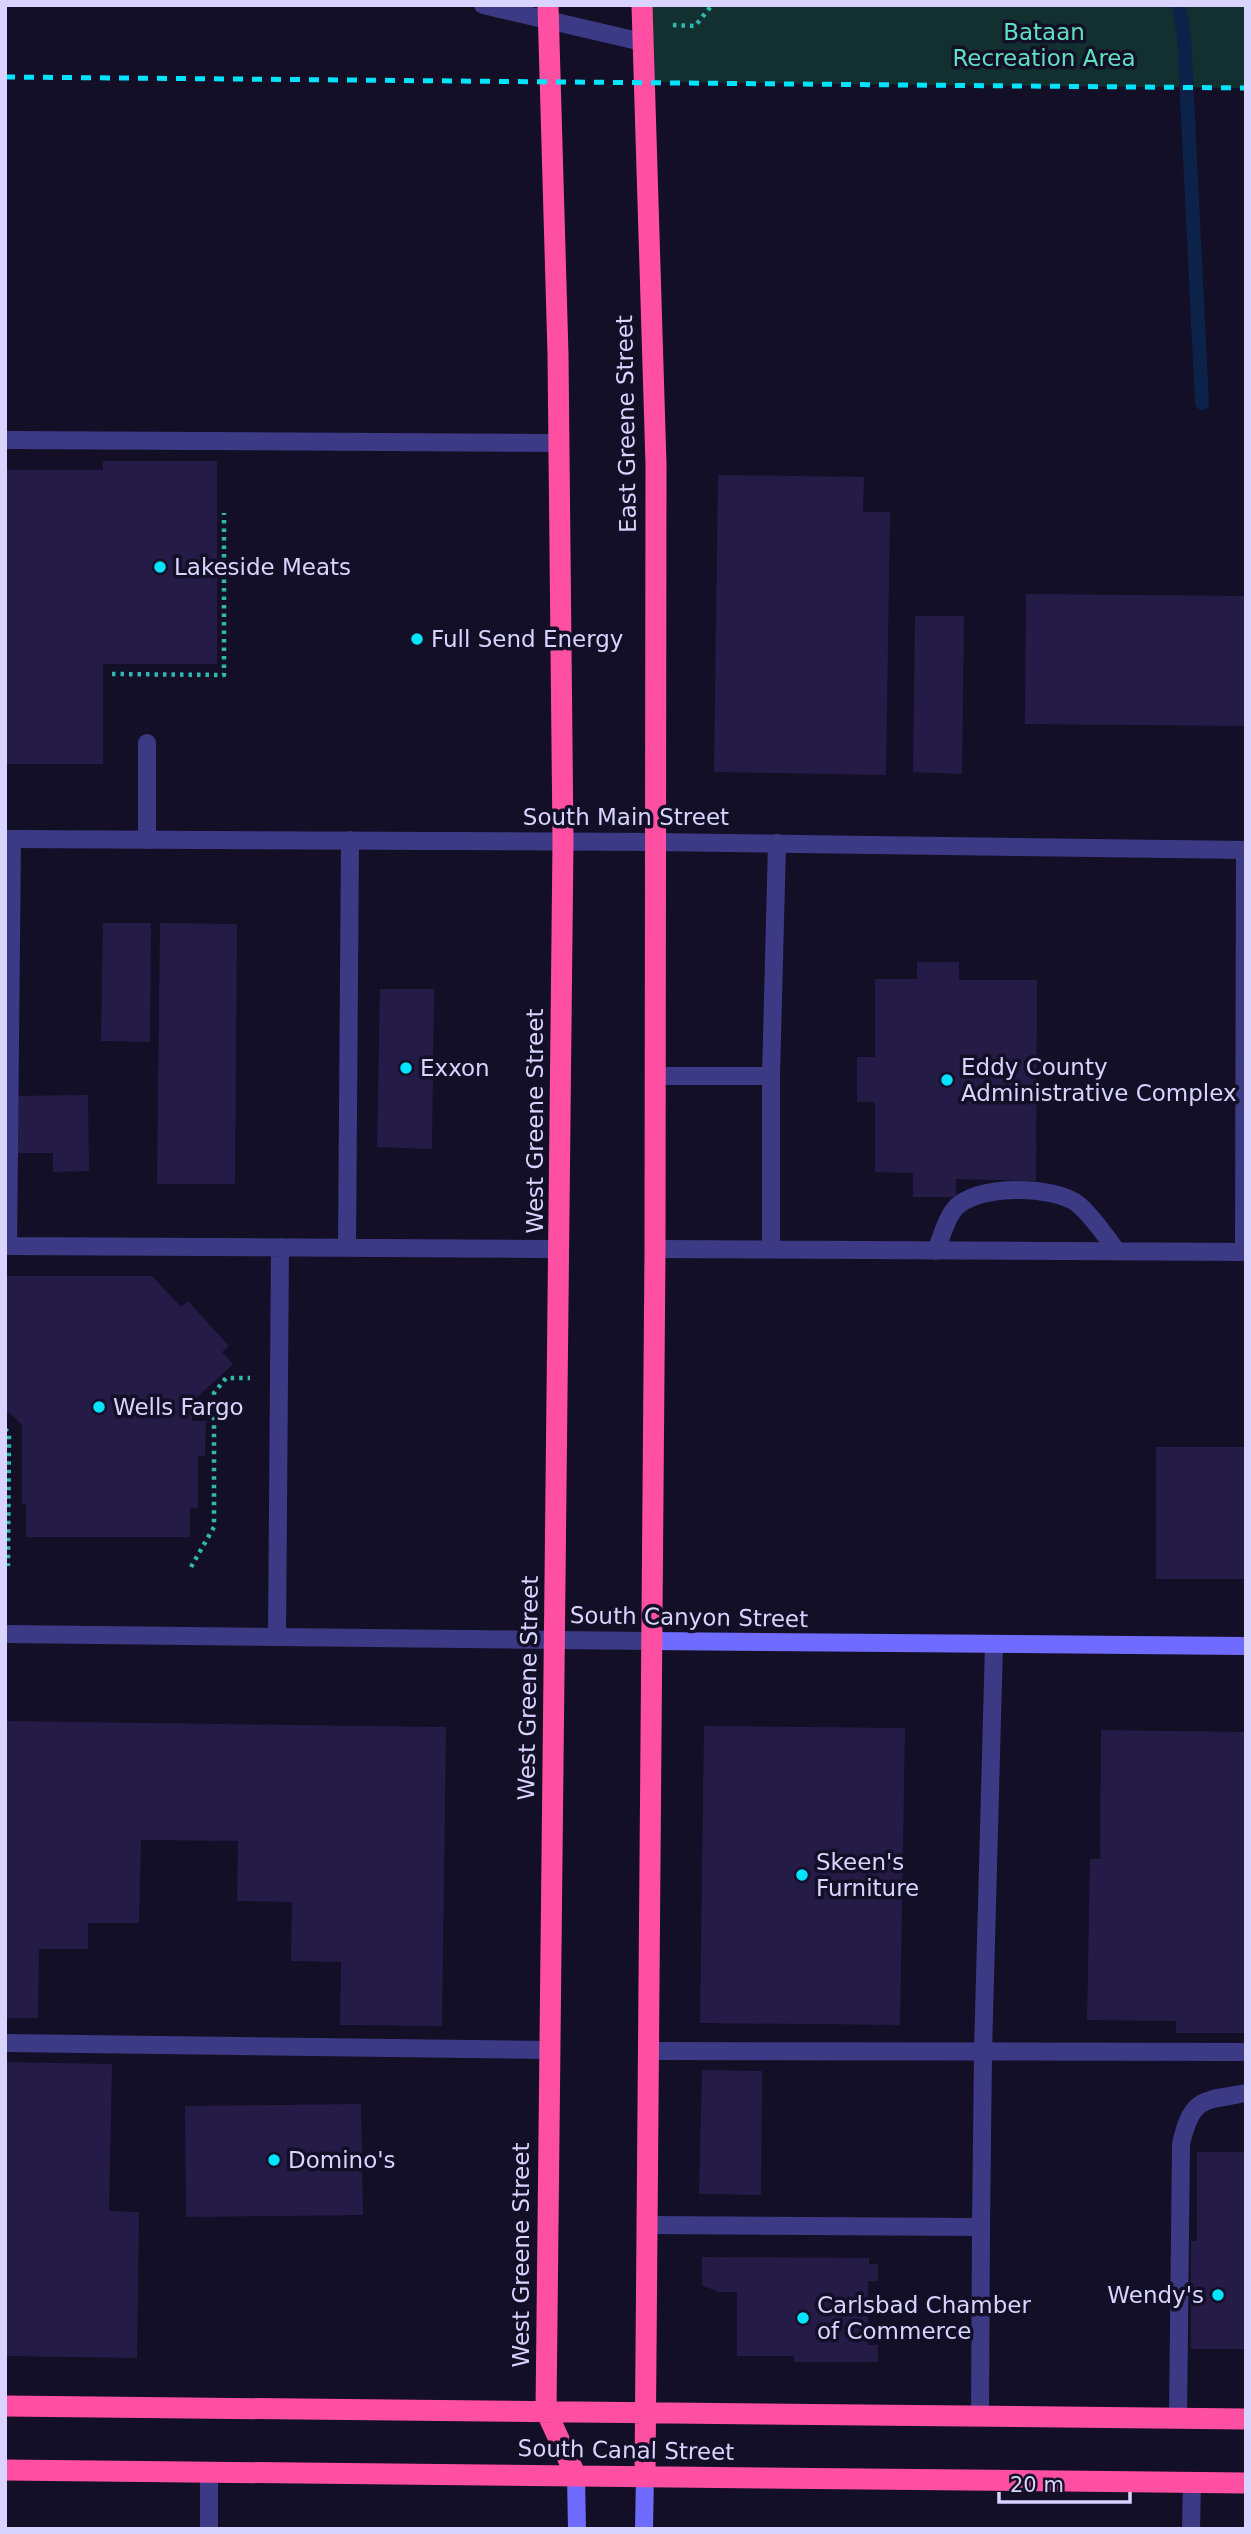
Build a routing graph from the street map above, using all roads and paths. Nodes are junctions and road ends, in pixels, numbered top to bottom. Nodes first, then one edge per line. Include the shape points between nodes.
1 (483, 5) edge
2 (712, 5) edge
3 (548, 12) edge
4 (642, 24) edge
5 (5, 440) edge
6 (559, 443) junction
7 (224, 513) dead end
8 (112, 674) dead end
9 (147, 743) dead end
10 (9, 839) edge
11 (147, 840) junction
12 (350, 840) junction
13 (563, 842) junction
14 (655, 842) junction
15 (776, 843) junction
16 (1245, 850) edge
17 (8, 952) edge
18 (655, 1076) junction
19 (771, 1076) junction
20 (6, 1246) edge
21 (280, 1247) junction
22 (347, 1248) junction
23 (771, 1248) junction
24 (560, 1249) junction
25 (655, 1249) junction
26 (936, 1251) junction
27 (1117, 1251) junction
28 (1245, 1252) edge
29 (250, 1365) dead end
30 (5, 1429) edge
31 (8, 1566) dead end
32 (191, 1567) dead end
33 (5, 1634) edge
34 (277, 1637) junction
35 (554, 1640) junction
36 (651, 1641) junction
37 (993, 1644) junction
38 (1246, 1646) edge
39 (5, 2043) edge
40 (549, 2050) junction
41 (648, 2051) junction
42 (983, 2052) junction
43 (1246, 2052) edge
44 (1246, 2093) edge
45 (648, 2225) junction
46 (981, 2227) junction
47 (5, 2406) edge
48 (546, 2411) junction
49 (646, 2412) junction
50 (980, 2416) junction
51 (1178, 2418) junction
52 (1246, 2418) edge
53 (5, 2470) edge
54 (209, 2472) junction
55 (645, 2475) junction
56 (576, 2476) junction
57 (1192, 2482) junction
58 (1246, 2483) edge
59 (209, 2529) edge
60 (578, 2529) edge
61 (644, 2529) edge
62 (1191, 2529) edge

1 - 3 street
2 - 4 path via 695,26
3 - 4 street
3 - 6 highway
4 - 14 highway, East Greene Street via 656,464
5 - 6 street
6 - 13 highway
7 - 8 path via 224,675
9 - 11 street
10 - 11 street, South Main Street
10 - 17 street
11 - 12 street, South Main Street
12 - 13 street, South Main Street
12 - 22 street
13 - 14 street, South Main Street
13 - 24 highway, West Greene Street
14 - 15 street, South Main Street
14 - 18 highway
15 - 16 street, South Main Street
15 - 19 street
16 - 28 street
17 - 20 street
18 - 19 street
18 - 25 highway
19 - 23 street
20 - 21 street
21 - 22 street
21 - 34 street
22 - 24 street
23 - 25 street
23 - 26 street
24 - 35 highway, West Greene Street
25 - 36 highway
26 - 27 street
26 - 27 street via 954,1210 962,1203 971,1196 1009,1190 1058,1194 1079,1204
27 - 28 street
29 - 32 path via 250,1378 226,1378 214,1393 214,1527
30 - 31 path via 9,1433
33 - 34 street, South Canyon Street
34 - 35 street, South Canyon Street
35 - 36 street, South Canyon Street
35 - 40 highway, West Greene Street
36 - 37 street, South Canyon Street
36 - 41 highway
37 - 38 street, South Canyon Street
37 - 42 street
39 - 40 street
40 - 48 highway, West Greene Street
41 - 42 street
41 - 45 highway
42 - 43 street
42 - 46 street
44 - 51 street via 1203,2101 1187,2117 1181,2144
45 - 46 street
45 - 49 highway
46 - 50 street
47 - 48 highway, South Canal Street
48 - 49 highway, South Canal Street
48 - 56 highway, West Greene Street
49 - 50 highway, South Canal Street
49 - 55 highway
50 - 51 highway, South Canal Street
51 - 52 highway, South Canal Street
53 - 54 highway, South Canal Street
54 - 56 highway, South Canal Street
54 - 59 street
55 - 56 highway, South Canal Street
55 - 57 highway, South Canal Street
55 - 61 street
56 - 60 street, West Greene Street
57 - 58 highway, South Canal Street
57 - 62 street

